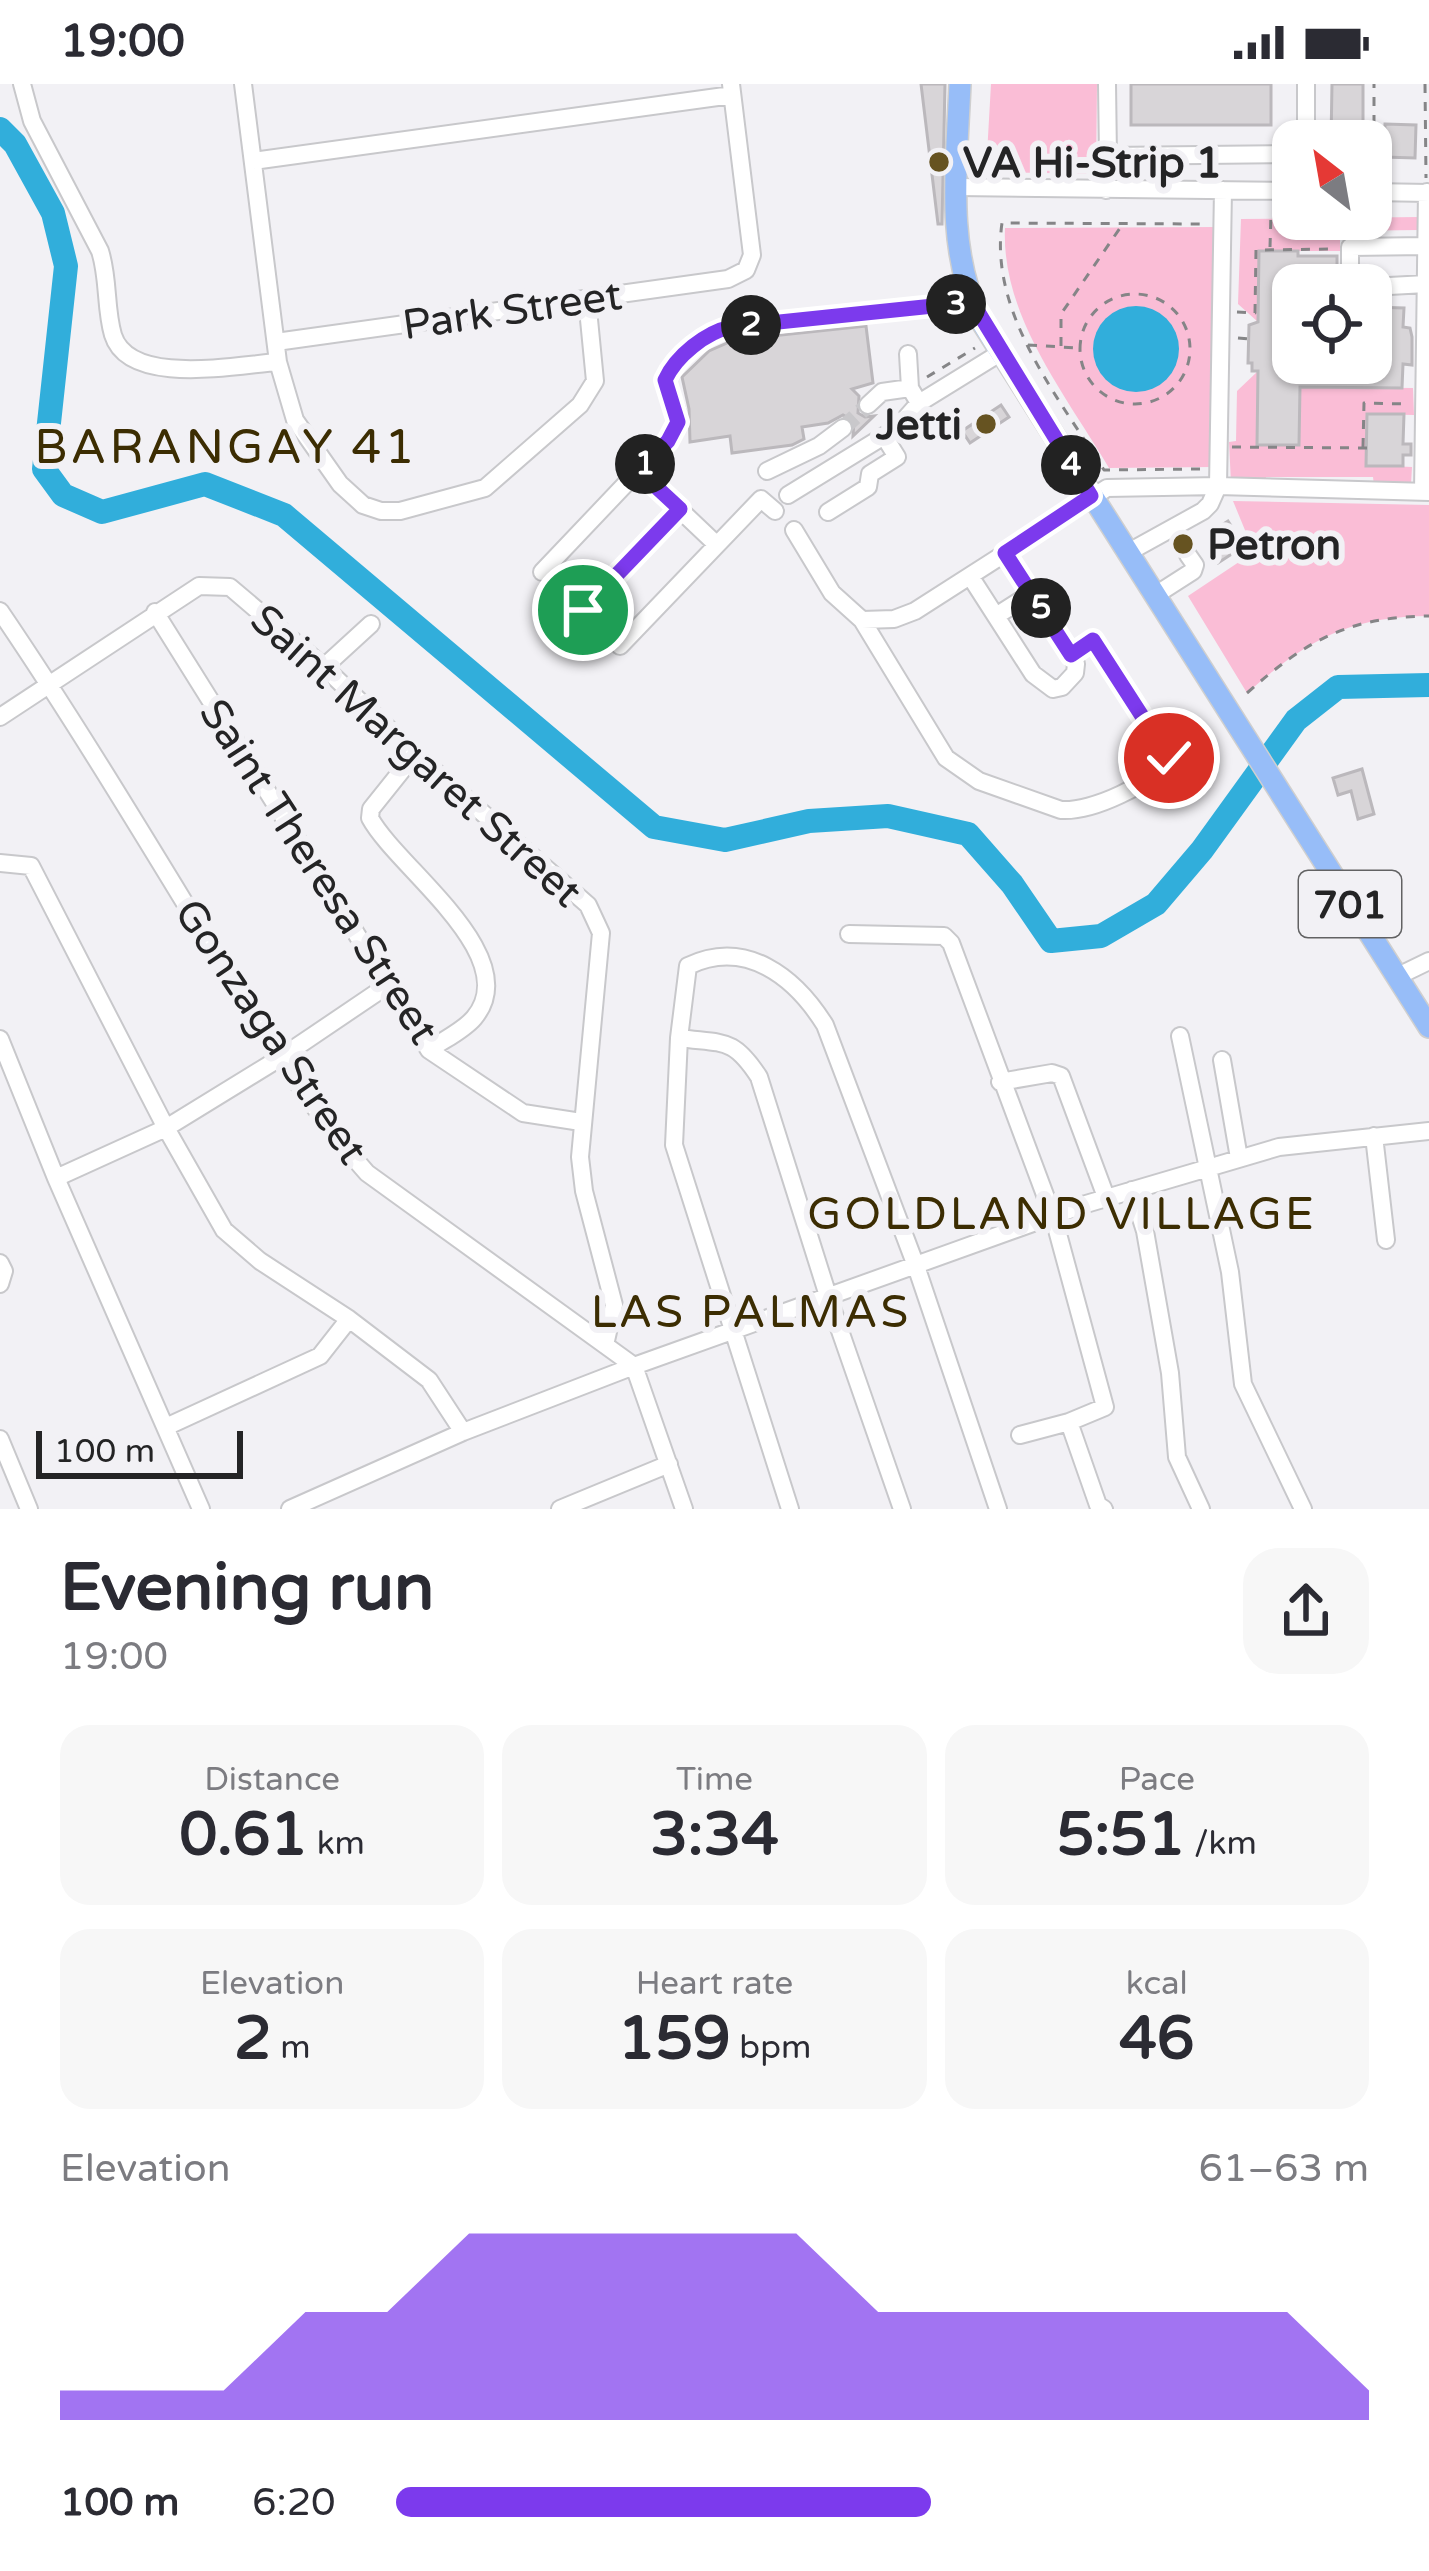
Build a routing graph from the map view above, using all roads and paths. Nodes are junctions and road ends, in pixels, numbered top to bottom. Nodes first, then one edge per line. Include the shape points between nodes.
1 (22, 84) edge
2 (243, 84) edge
3 (959, 84) edge
4 (1107, 84) edge
5 (1306, 84) edge
6 (1374, 84) edge
7 (1425, 84) edge
8 (732, 89) edge
9 (1306, 120) edge
10 (1373, 120) edge
11 (1272, 154) edge
12 (1108, 156) junction
13 (253, 161) junction
14 (957, 187) junction
15 (1106, 190) junction
16 (1222, 190) junction
17 (1272, 191) edge
18 (1392, 192) edge
19 (1428, 193) edge
20 (1271, 213) dead end
21 (1213, 224) dead end
22 (1122, 225) junction
23 (1426, 246) junction
24 (1270, 249) junction
25 (1347, 251) junction
26 (1349, 264) edge
27 (1392, 289) edge
28 (1427, 295) edge
29 (587, 299) junction
30 (972, 302) junction
31 (1229, 311) dead end
32 (276, 342) junction
33 (1028, 345) junction
34 (995, 346) junction
35 (1060, 346) junction
36 (1080, 348) junction
37 (908, 354) dead end
38 (278, 362) junction
39 (1220, 367) junction
40 (1186, 369) junction
41 (915, 395) junction
42 (1426, 400) edge
43 (868, 405) tunnel mouth
44 (843, 428) tunnel mouth
45 (884, 436) junction
46 (1219, 447) junction
47 (639, 471) junction
48 (767, 471) dead end
49 (1218, 477) junction
50 (1426, 492) edge
51 (788, 495) dead end
52 (1091, 496) junction
53 (680, 509) junction
54 (775, 511) dead end
55 (827, 512) dead end
56 (794, 530) dead end
57 (717, 545) junction
58 (1005, 553) junction
59 (1127, 554) junction
60 (1189, 555) dead end
61 (542, 572) dead end
62 (970, 576) junction
63 (1032, 593) junction
64 (1154, 596) junction
65 (583, 610) dead end
66 (0, 611) edge
67 (155, 612) junction
68 (996, 616) junction
69 (1429, 616) edge
70 (862, 620) junction
71 (371, 625) dead end
72 (620, 646) dead end
73 (1071, 655) junction
74 (325, 667) junction
75 (48, 682) junction
76 (1247, 693) dead end
77 (0, 716) edge
78 (415, 754) junction
79 (0, 863) edge
80 (849, 934) dead end
81 (1429, 961) edge
82 (1396, 977) junction
83 (388, 985) junction
84 (1429, 1028) edge
85 (1180, 1036) dead end
86 (679, 1038) junction
87 (0, 1039) edge
88 (429, 1050) junction
89 (280, 1058) junction
90 (1222, 1060) dead end
91 (1000, 1082) junction
92 (581, 1122) junction
93 (166, 1128) junction
94 (1429, 1131) edge
95 (1374, 1136) junction
96 (1239, 1158) junction
97 (1209, 1167) junction
98 (56, 1178) junction
99 (1132, 1190) junction
100 (1106, 1198) junction
101 (1054, 1219) junction
102 (1385, 1240) dead end
103 (0, 1263) edge
104 (916, 1266) junction
105 (0, 1284) edge
106 (829, 1299) junction
107 (349, 1319) junction
108 (730, 1330) junction
109 (605, 1345) junction
110 (634, 1366) junction
111 (1069, 1422) junction
112 (168, 1426) junction
113 (463, 1432) junction
114 (1020, 1435) dead end
115 (0, 1439) edge
116 (669, 1464) junction
117 (28, 1509) edge
118 (201, 1509) edge
119 (290, 1509) edge
120 (560, 1509) edge
121 (684, 1509) edge
122 (790, 1509) edge
123 (902, 1509) edge
124 (998, 1509) edge
125 (1104, 1509) edge
126 (1201, 1509) edge
127 (1303, 1509) edge

1 - 38 street via 32,121 100,251 119,348 132,361 183,369
2 - 13 street
3 - 14 main road, 701
4 - 12 street
5 - 9 street
6 - 10 path
7 - 19 path
8 - 13 street
8 - 29 street, Park Street via 752,255 746,270
11 - 12 street
12 - 15 street
13 - 32 street
14 - 15 street
14 - 30 main road, 701 via 961,267
15 - 16 street
16 - 17 street
16 - 39 street
18 - 19 street
19 - 23 street
20 - 24 path
21 - 22 path
22 - 33 path via 1002,223 1003,277
22 - 35 path via 1061,314
23 - 25 street
23 - 28 street
24 - 25 path
24 - 31 path via 1256,250 1255,313
25 - 26 street
27 - 28 street
28 - 42 street
29 - 32 street, Park Street
29 - 38 street via 595,381 580,405 484,488 400,511 363,505 340,484 295,420
30 - 34 main road, 701
30 - 47 street via 712,333 670,370 665,380 678,422
32 - 38 street
33 - 35 path
33 - 49 path via 1104,470
34 - 41 street
34 - 41 path
34 - 52 main road, 701
35 - 36 path
36 - 40 path via 1089,380 1133,404 1165,395
36 - 40 path via 1104,304 1137,294 1181,319
37 - 41 street
39 - 40 path
39 - 46 street
41 - 43 street via 882,392
41 - 45 street
42 - 46 path via 1364,403 1365,448
42 - 50 street
44 - 48 street
45 - 51 street
45 - 55 street via 897,457
46 - 49 street
47 - 53 street
47 - 61 street
49 - 50 street
49 - 52 street
49 - 59 street via 1210,505
52 - 58 street
52 - 59 main road, 701
53 - 57 street
53 - 65 street
54 - 57 street via 761,499
56 - 70 street via 832,593
57 - 72 street
58 - 62 street
58 - 63 street
59 - 64 main road, 701
60 - 64 street via 1193,571
62 - 68 street
62 - 70 street via 915,611
63 - 68 street
63 - 73 street
64 - 82 main road, 701
66 - 75 street, Gonzaga Street
67 - 74 street, Saint Margaret Street via 199,586 230,587
67 - 75 street, Saint Margaret Street
67 - 83 street, Saint Theresa Street
68 - 73 street via 1053,689 1075,673
69 - 76 path via 1384,616 1325,634
70 - 73 street via 957,768 1076,811 1108,800 1169,758 1093,640
71 - 74 street
74 - 78 street, Saint Margaret Street
75 - 77 street, Saint Margaret Street
75 - 89 street, Gonzaga Street
78 - 88 street via 370,818 475,942 486,979 471,1023
78 - 92 street, Saint Margaret Street via 564,880 601,933
79 - 93 street via 31,866
80 - 91 street via 944,936
81 - 82 street
82 - 84 main road, 701
83 - 88 street, Saint Theresa Street
83 - 89 street
85 - 97 street
86 - 104 street via 688,966 722,955 769,965 805,993 840,1060
86 - 106 street via 742,1051 759,1077
86 - 108 street via 674,1145
87 - 98 street
88 - 92 street, Saint Theresa Street via 523,1113
89 - 93 street
89 - 109 street, Gonzaga Street via 367,1173
90 - 96 street
91 - 100 street via 1060,1076
91 - 101 street
92 - 109 street, Saint Margaret Street via 584,1191 614,1305
93 - 98 street
93 - 107 street via 231,1239
94 - 95 street
95 - 96 street
95 - 102 street
96 - 97 street
97 - 99 street
97 - 127 street via 1243,1384
98 - 112 street
99 - 100 street
99 - 126 street via 1170,1373 1177,1457
100 - 101 street
101 - 104 street
101 - 111 street via 1105,1407
103 - 105 street
104 - 106 street
104 - 124 street
106 - 108 street
106 - 123 street
107 - 112 street via 320,1356
107 - 113 street via 429,1380
108 - 110 street
108 - 122 street
109 - 110 street, Gonzaga Street
110 - 113 street
110 - 116 street
111 - 114 street
111 - 125 street
112 - 118 street
113 - 119 street
115 - 117 street
116 - 120 street
116 - 121 street

